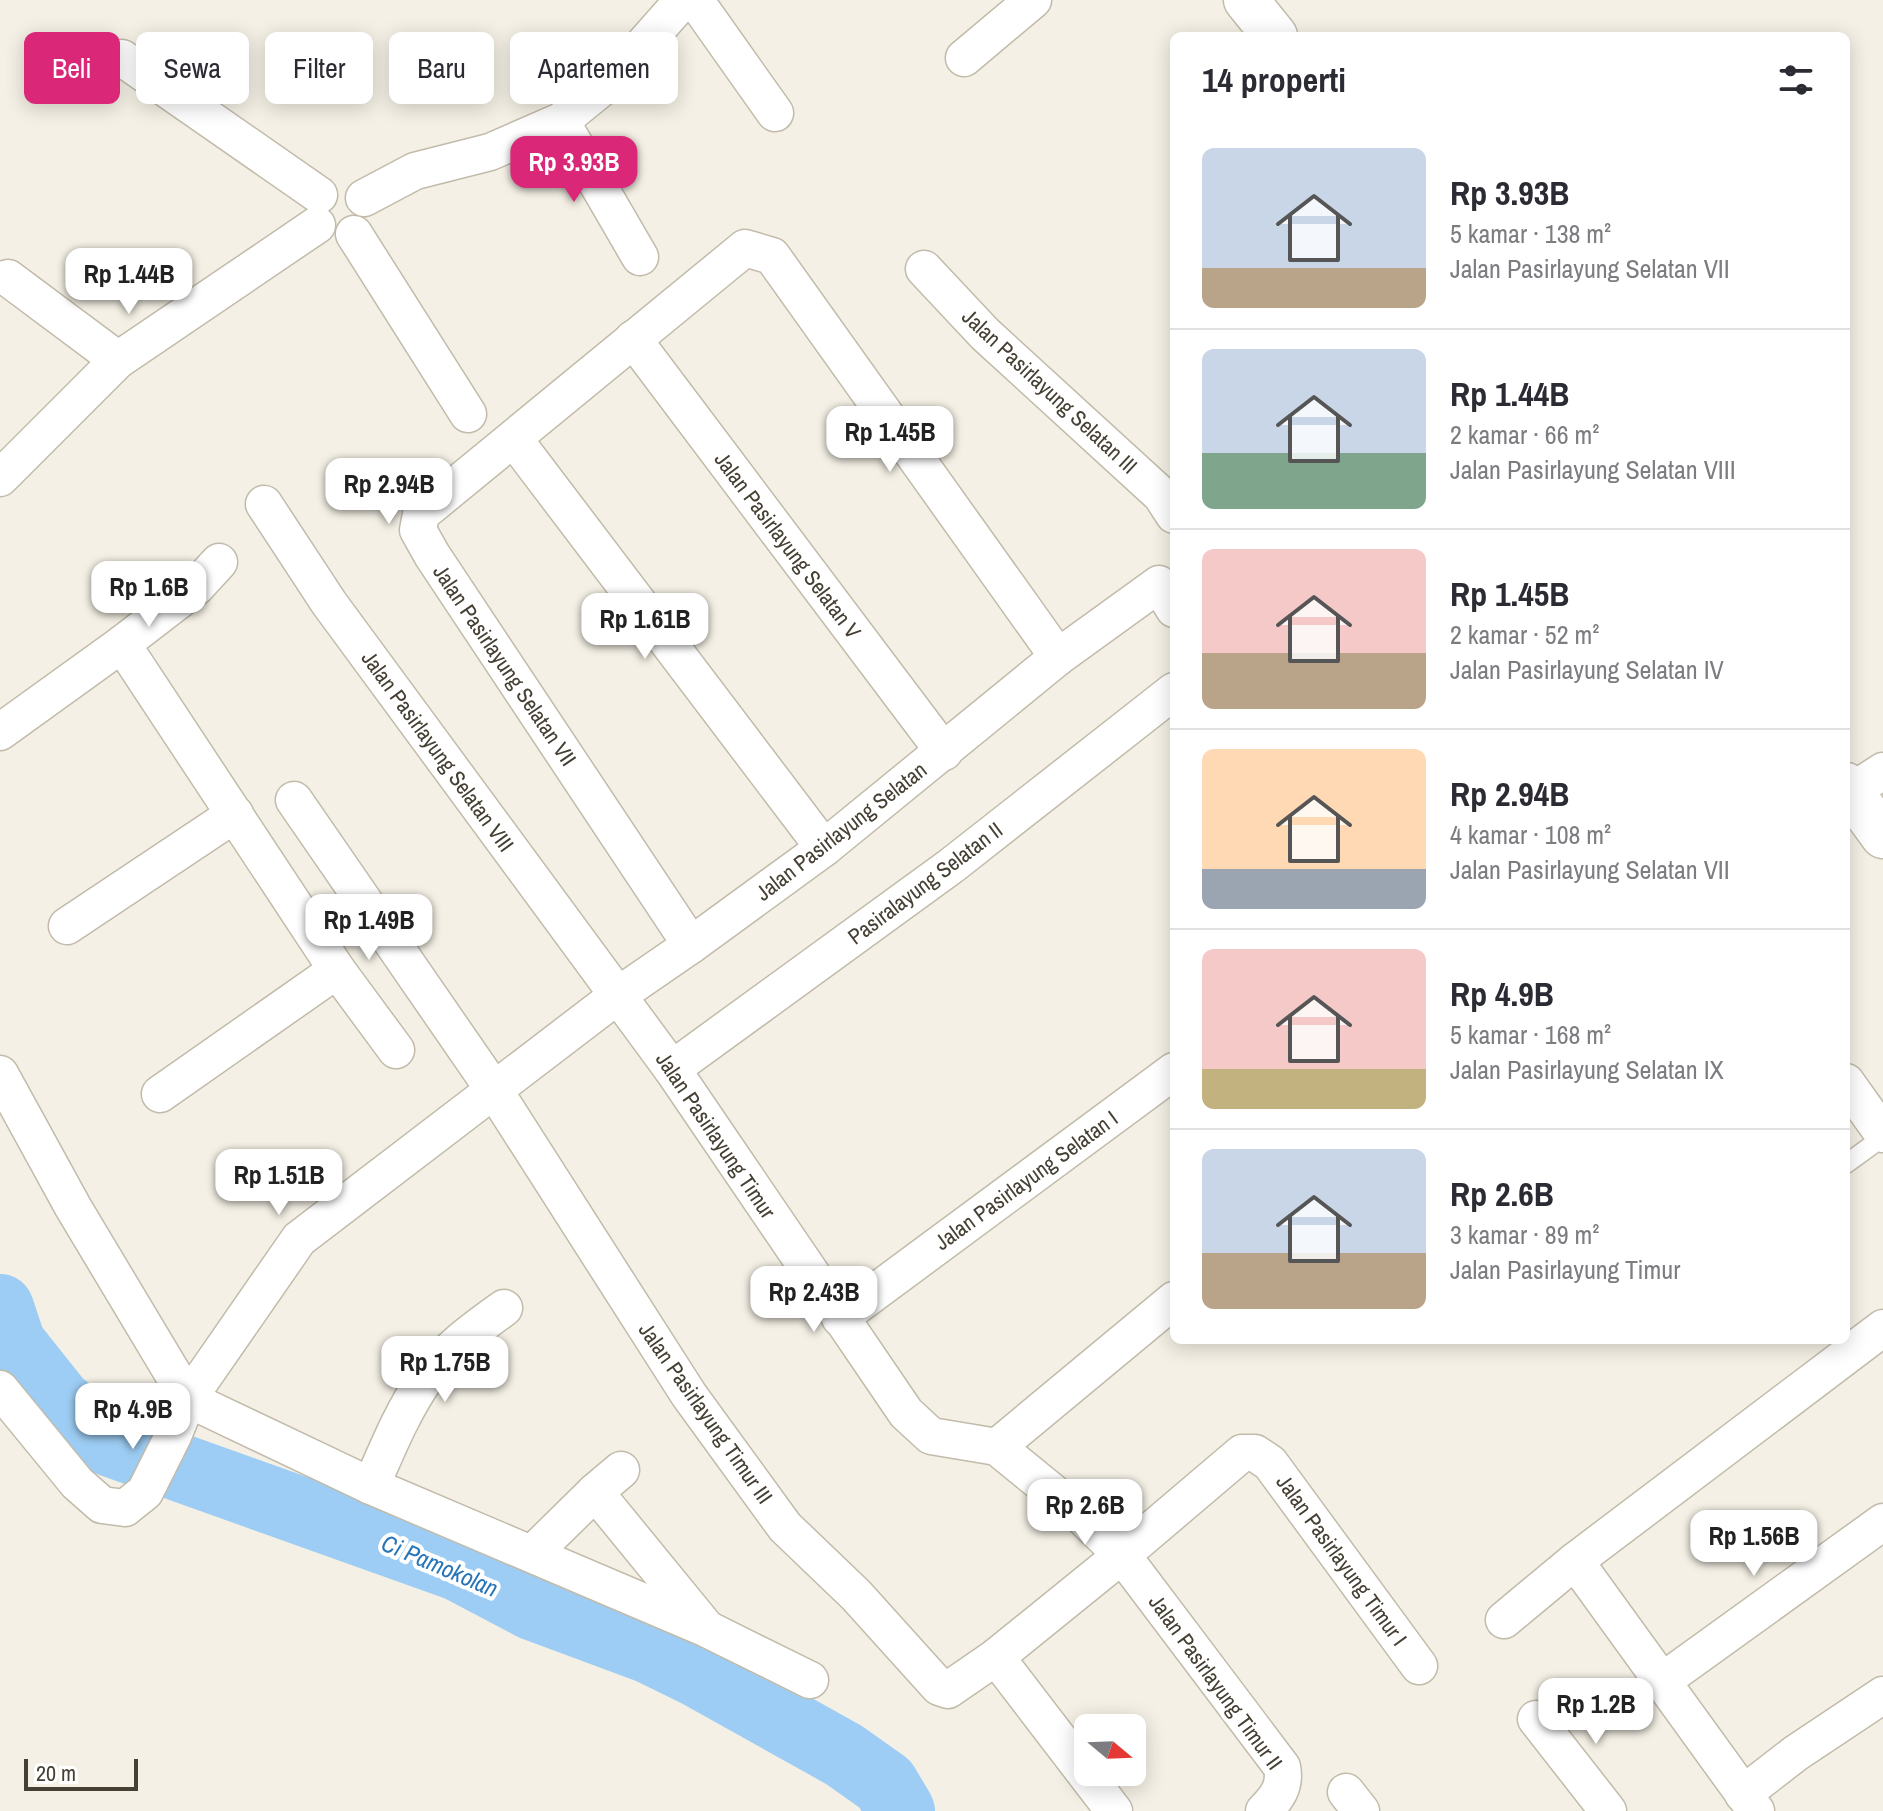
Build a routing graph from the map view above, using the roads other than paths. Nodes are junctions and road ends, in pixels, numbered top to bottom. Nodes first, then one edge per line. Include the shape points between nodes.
1 (683, 0) edge
2 (695, 0) edge
3 (1033, 0) edge
4 (1246, 0) edge
5 (1272, 32) edge
6 (122, 58) dead end
7 (964, 58) dead end
8 (775, 113) dead end
9 (561, 121) junction
10 (364, 198) junction
11 (318, 210) junction
12 (354, 234) junction
13 (640, 257) dead end
14 (924, 269) dead end
15 (8, 278) dead end
16 (633, 339) junction
17 (118, 360) junction
18 (468, 414) dead end
19 (514, 439) junction
20 (0, 478) edge
21 (264, 504) dead end
22 (1170, 509) edge
23 (219, 562) dead end
24 (1169, 585) edge
25 (122, 644) junction
26 (1058, 657) junction
27 (1170, 694) edge
28 (0, 732) edge
29 (944, 752) junction
30 (1856, 786) edge
31 (294, 800) dead end
32 (235, 814) junction
33 (1883, 836) edge
34 (824, 848) junction
35 (67, 926) dead end
36 (691, 945) junction
37 (337, 970) junction
38 (617, 996) junction
39 (396, 1050) dead end
40 (672, 1069) junction
41 (0, 1074) edge
42 (1170, 1074) edge
43 (1850, 1088) edge
44 (494, 1090) junction
45 (160, 1094) dead end
46 (1883, 1136) edge
47 (1850, 1161) edge
48 (1170, 1303) edge
49 (504, 1308) dead end
50 (840, 1318) junction
51 (1883, 1328) edge
52 (0, 1389) edge
53 (188, 1399) junction
54 (997, 1447) junction
55 (371, 1486) junction
56 (1883, 1522) edge
57 (533, 1553) junction
58 (1122, 1555) junction
59 (1575, 1561) junction
60 (1504, 1620) dead end
61 (707, 1629) junction
62 (996, 1657) junction
63 (1419, 1666) dead end
64 (810, 1680) dead end
65 (1661, 1682) junction
66 (961, 1683) joint
67 (1883, 1695) edge
68 (1536, 1719) dead end
69 (1749, 1802) edge
70 (1604, 1810) edge
71 (1114, 1811) edge
72 (1264, 1811) edge

1 - 9 street via 615,77
2 - 8 street
3 - 7 street
4 - 5 street
6 - 11 street
9 - 10 street via 490,152 415,171
9 - 13 street
10 - 11 street via 357,189 336,184 326,188
10 - 12 street via 366,221
11 - 12 street via 324,233
11 - 17 street
12 - 18 street
14 - 22 street, Jalan Pasirlayung Selatan III
15 - 17 street
16 - 19 street, Jalan Pasirlayung Selatan VII
16 - 26 street, Jalan Pasirlayung Selatan VII via 745,248 772,256
16 - 29 street, Jalan Pasirlayung Selatan V
17 - 20 street
19 - 34 street
19 - 36 street, Jalan Pasirlayung Selatan VII via 421,514 418,530
21 - 38 street, Jalan Pasirlayung Selatan VIII via 329,603
23 - 25 street via 196,587
24 - 26 street, Jalan Pasirlayung Selatan
25 - 28 street
25 - 32 street
26 - 29 street, Jalan Pasirlayung Selatan
27 - 40 street, Pasiralayung Selatan II via 951,866
29 - 34 street, Jalan Pasirlayung Selatan
30 - 33 street
31 - 44 street
32 - 35 street
32 - 37 street
34 - 36 street, Jalan Pasirlayung Selatan
36 - 38 street, Jalan Pasirlayung Selatan
37 - 39 street
37 - 45 street
38 - 40 street, Jalan Pasirlayung Timur
38 - 44 street, Jalan Pasirlayung Selatan
40 - 50 street, Jalan Pasirlayung Timur
41 - 53 street
42 - 50 street, Jalan Pasirlayung Selatan I
43 - 46 street
44 - 53 street, Jalan Pasirlayung Selatan via 299,1239
44 - 66 street, Jalan Pasirlayung Timur III via 689,1395 785,1527 939,1687 948,1690
46 - 47 lane
48 - 54 street
49 - 55 street via 463,1338 426,1377
50 - 54 street, Jalan Pasirlayung Timur via 906,1413 931,1436
51 - 59 street
52 - 53 street, Jalan Pasirlayung Selatan via 102,1505 125,1508 145,1492
53 - 55 street
54 - 58 street, Jalan Pasirlayung Timur
55 - 57 street
56 - 65 street
57 - 61 street
57 - 61 street via 608,1481
58 - 62 street, Jalan Pasirlayung Timur I
58 - 63 street, Jalan Pasirlayung Timur I via 1242,1453 1255,1453 1280,1475
58 - 72 street, Jalan Pasirlayung Timur II via 1282,1767 1282,1788
59 - 60 street
59 - 65 street
61 - 64 street
62 - 66 street, Jalan Pasirlayung Timur I
62 - 71 street
65 - 69 street
67 - 69 street via 1796,1753
68 - 70 street

